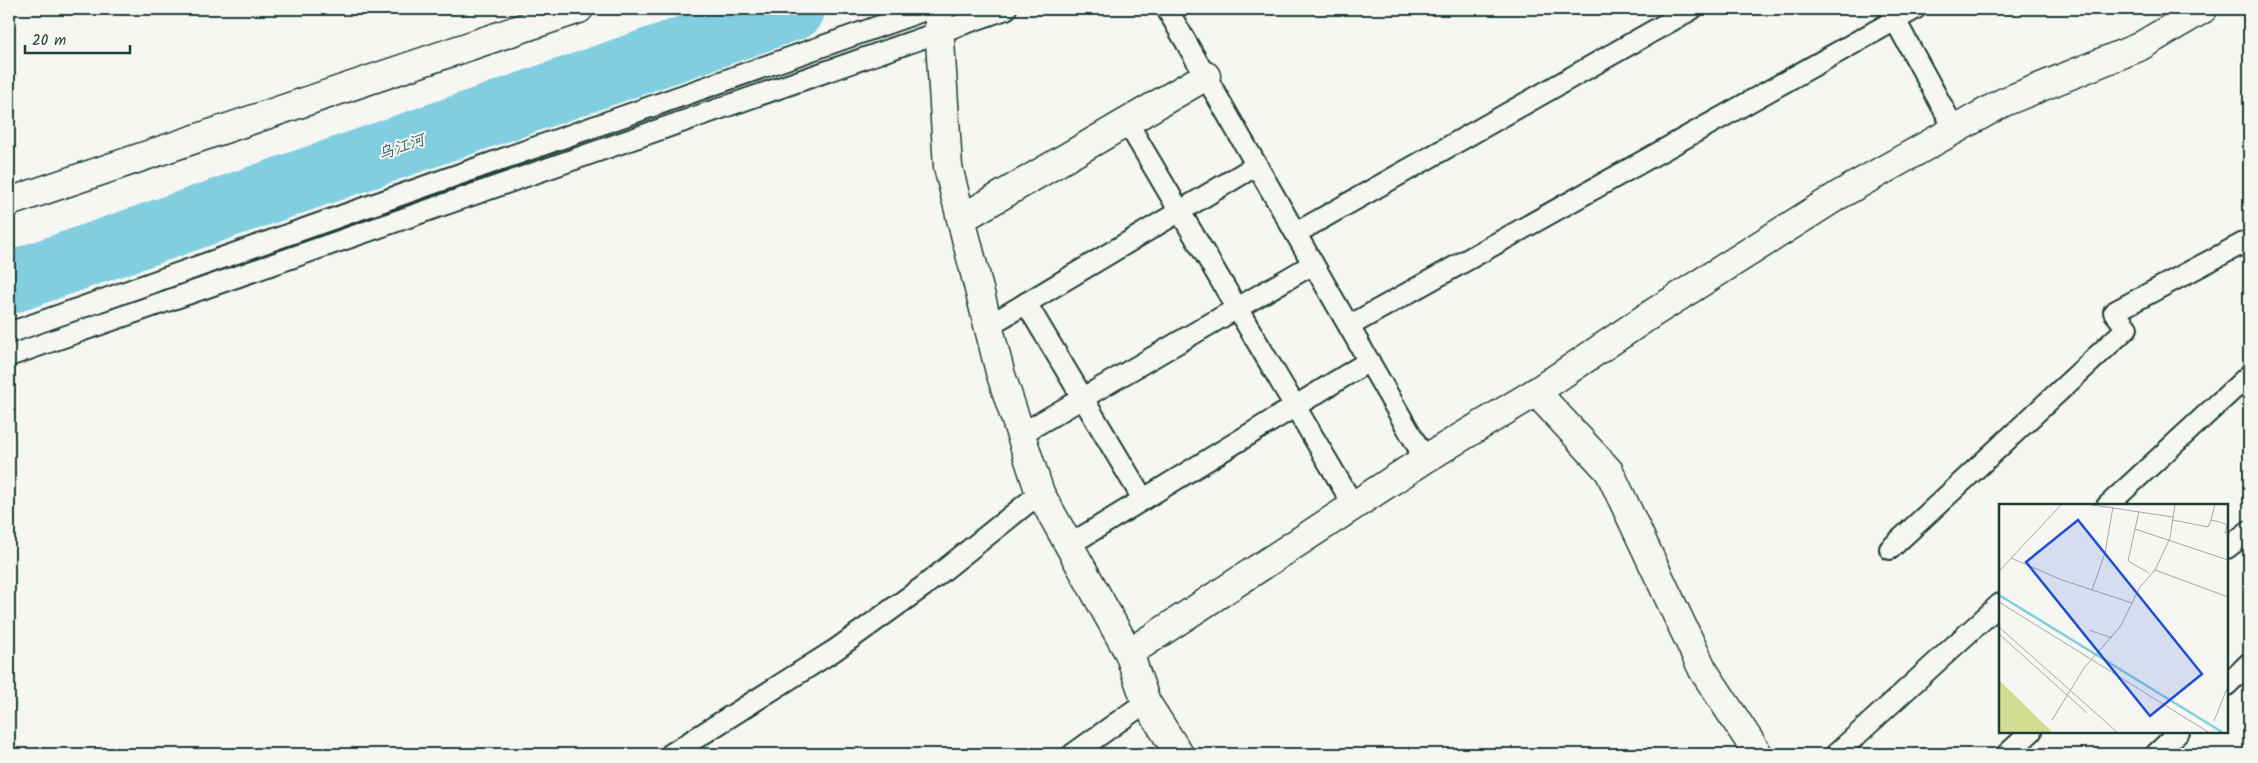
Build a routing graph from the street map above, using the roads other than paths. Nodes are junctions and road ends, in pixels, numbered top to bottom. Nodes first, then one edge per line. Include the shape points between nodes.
1 (579, 9) edge
2 (1006, 9) edge
3 (1167, 9) edge
4 (1692, 9) edge
5 (1915, 9) edge
6 (2203, 9) edge
7 (1893, 14) edge
8 (936, 16) edge
9 (1206, 76) junction
10 (1128, 122) junction
11 (1955, 130) junction
12 (1257, 165) junction
13 (9, 202) edge
14 (1180, 210) junction
15 (961, 219) junction
16 (1296, 233) junction
17 (2249, 240) edge
18 (1313, 264) junction
19 (1026, 303) junction
20 (1237, 308) junction
21 (988, 326) junction
22 (1349, 326) junction
23 (9, 333) edge
24 (9, 356) edge
25 (1369, 361) junction
26 (2249, 375) edge
27 (1536, 392) junction
28 (1083, 398) junction
29 (1296, 406) junction
30 (1021, 434) junction
31 (1425, 459) junction
32 (1040, 493) junction
33 (1143, 499) junction
34 (2109, 504) edge
35 (1354, 506) junction
36 (2249, 531) edge
37 (1069, 545) junction
38 (2228, 547) edge
39 (1890, 549) dead end
40 (1999, 605) edge
41 (1129, 654) junction
42 (2249, 663) edge
43 (2228, 684) edge
44 (1146, 702) junction
45 (2030, 733) edge
46 (2178, 733) edge
47 (671, 754) edge
48 (1073, 754) edge
49 (1179, 754) edge
50 (1758, 754) edge
51 (1836, 754) edge
52 (2007, 754) edge
53 (2156, 754) edge

1 - 13 street
2 - 8 lane
3 - 9 lane
4 - 16 lane
5 - 7 lane
6 - 11 street via 2139,47 2004,102
7 - 11 lane
7 - 22 lane
8 - 15 street via 948,167
8 - 23 lane
8 - 24 lane
9 - 10 street
9 - 12 lane
10 - 14 lane
10 - 15 street
11 - 27 street via 1839,195 1652,313
12 - 14 lane
12 - 16 lane
14 - 19 lane
14 - 20 lane
15 - 21 street
16 - 18 lane
17 - 39 lane via 2114,312 2127,328
18 - 20 lane
18 - 22 lane
19 - 21 lane
19 - 28 lane
20 - 28 lane
20 - 29 lane
21 - 30 street
22 - 25 lane
25 - 29 lane
25 - 31 lane
26 - 34 lane
27 - 31 street
27 - 50 street via 1609,471 1703,670
28 - 30 lane
28 - 33 lane
29 - 33 lane
29 - 35 lane
30 - 32 street
31 - 35 street
32 - 37 street
32 - 47 lane via 924,586 851,638
33 - 37 lane
35 - 41 street
36 - 38 lane
37 - 41 street
40 - 51 lane
41 - 44 street
42 - 43 lane
44 - 48 lane
44 - 49 street
45 - 52 lane
46 - 53 lane

